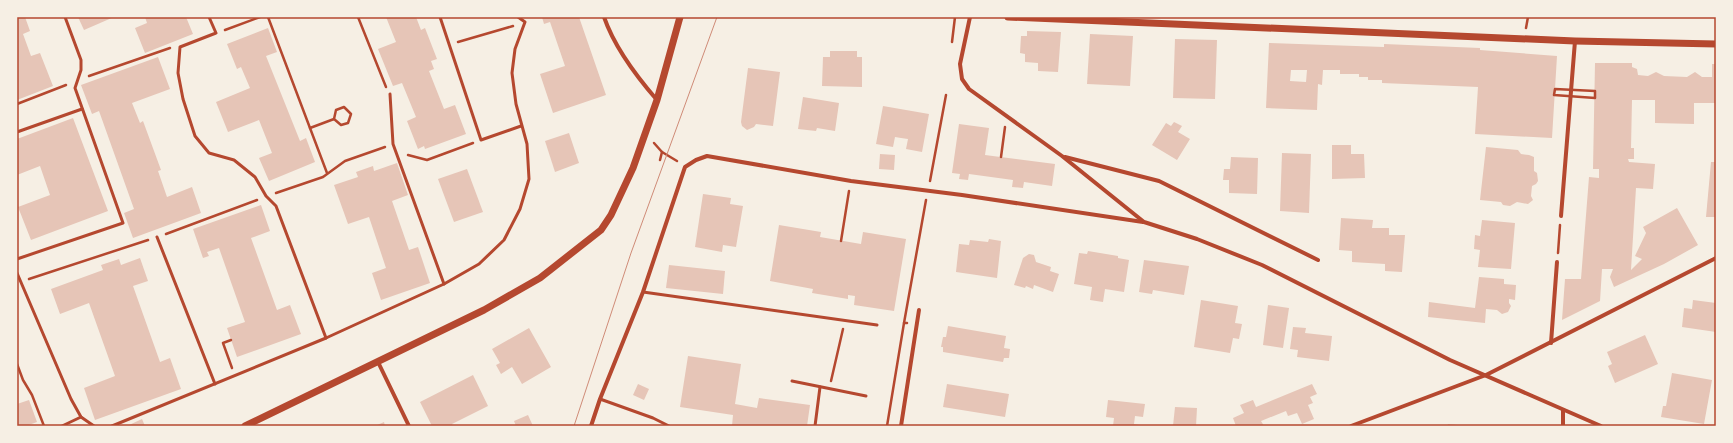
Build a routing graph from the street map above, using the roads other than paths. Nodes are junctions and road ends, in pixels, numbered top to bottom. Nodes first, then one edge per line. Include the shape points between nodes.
1 (65, 17) edge
2 (209, 17) edge
3 (440, 17) edge
4 (518, 17) edge
5 (604, 17) edge
6 (680, 17) edge
7 (970, 17) edge
8 (1008, 17) edge
9 (1575, 41) junction
10 (1716, 44) edge
11 (390, 94) dead end
12 (657, 100) junction
13 (82, 110) junction
14 (521, 126) junction
15 (17, 132) edge
16 (1062, 156) junction
17 (1561, 216) road end
18 (1144, 222) junction
19 (158, 237) road end
20 (1716, 258) edge
21 (17, 259) edge
22 (1318, 260) dead end
23 (1557, 262) road end
24 (17, 273) edge
25 (444, 284) junction
26 (643, 292) junction
27 (919, 310) dead end
28 (877, 325) dead end
29 (326, 338) junction
30 (1551, 343) junction
31 (378, 362) junction
32 (1486, 375) junction
33 (792, 381) dead end
34 (215, 384) junction
35 (820, 387) junction
36 (866, 396) dead end
37 (600, 399) junction
38 (1563, 410) junction
39 (81, 417) junction
40 (62, 426) edge
41 (94, 426) edge
42 (112, 426) edge
43 (244, 426) edge
44 (409, 426) edge
45 (592, 426) edge
46 (669, 426) edge
47 (815, 426) edge
48 (901, 426) edge
49 (1351, 426) edge
50 (1563, 426) edge
51 (1601, 426) edge

1 - 13 lane via 81,60 75,88
2 - 29 lane via 216,33 180,47 178,73 195,136 209,153 234,160 255,177 266,196 276,206
3 - 14 lane via 481,140
4 - 14 lane via 525,22 514,49 512,72
5 - 12 street via 628,62
6 - 12 street
7 - 16 street via 960,64 962,79 969,89
8 - 9 street
9 - 10 street
9 - 17 street
11 - 25 lane via 393,144
12 - 31 street via 633,168 611,215 601,230 573,254 522,289
13 - 15 lane
13 - 21 lane via 123,223
14 - 25 lane via 527,144 529,179 520,209 504,240 479,264
16 - 18 street
16 - 22 street via 1159,181
18 - 26 street via 851,181 707,156 685,167
18 - 32 street via 1197,239 1262,265 1450,360
19 - 34 lane
20 - 30 street
23 - 30 street
24 - 39 lane
25 - 29 lane
26 - 28 lane
26 - 37 street
27 - 48 street
29 - 34 lane
30 - 32 street
31 - 43 street
31 - 44 street
32 - 38 street
32 - 49 street
33 - 35 lane
34 - 42 lane
35 - 36 lane
35 - 47 lane
37 - 45 street
37 - 46 lane
38 - 50 street
38 - 51 street
39 - 40 lane
39 - 41 lane

